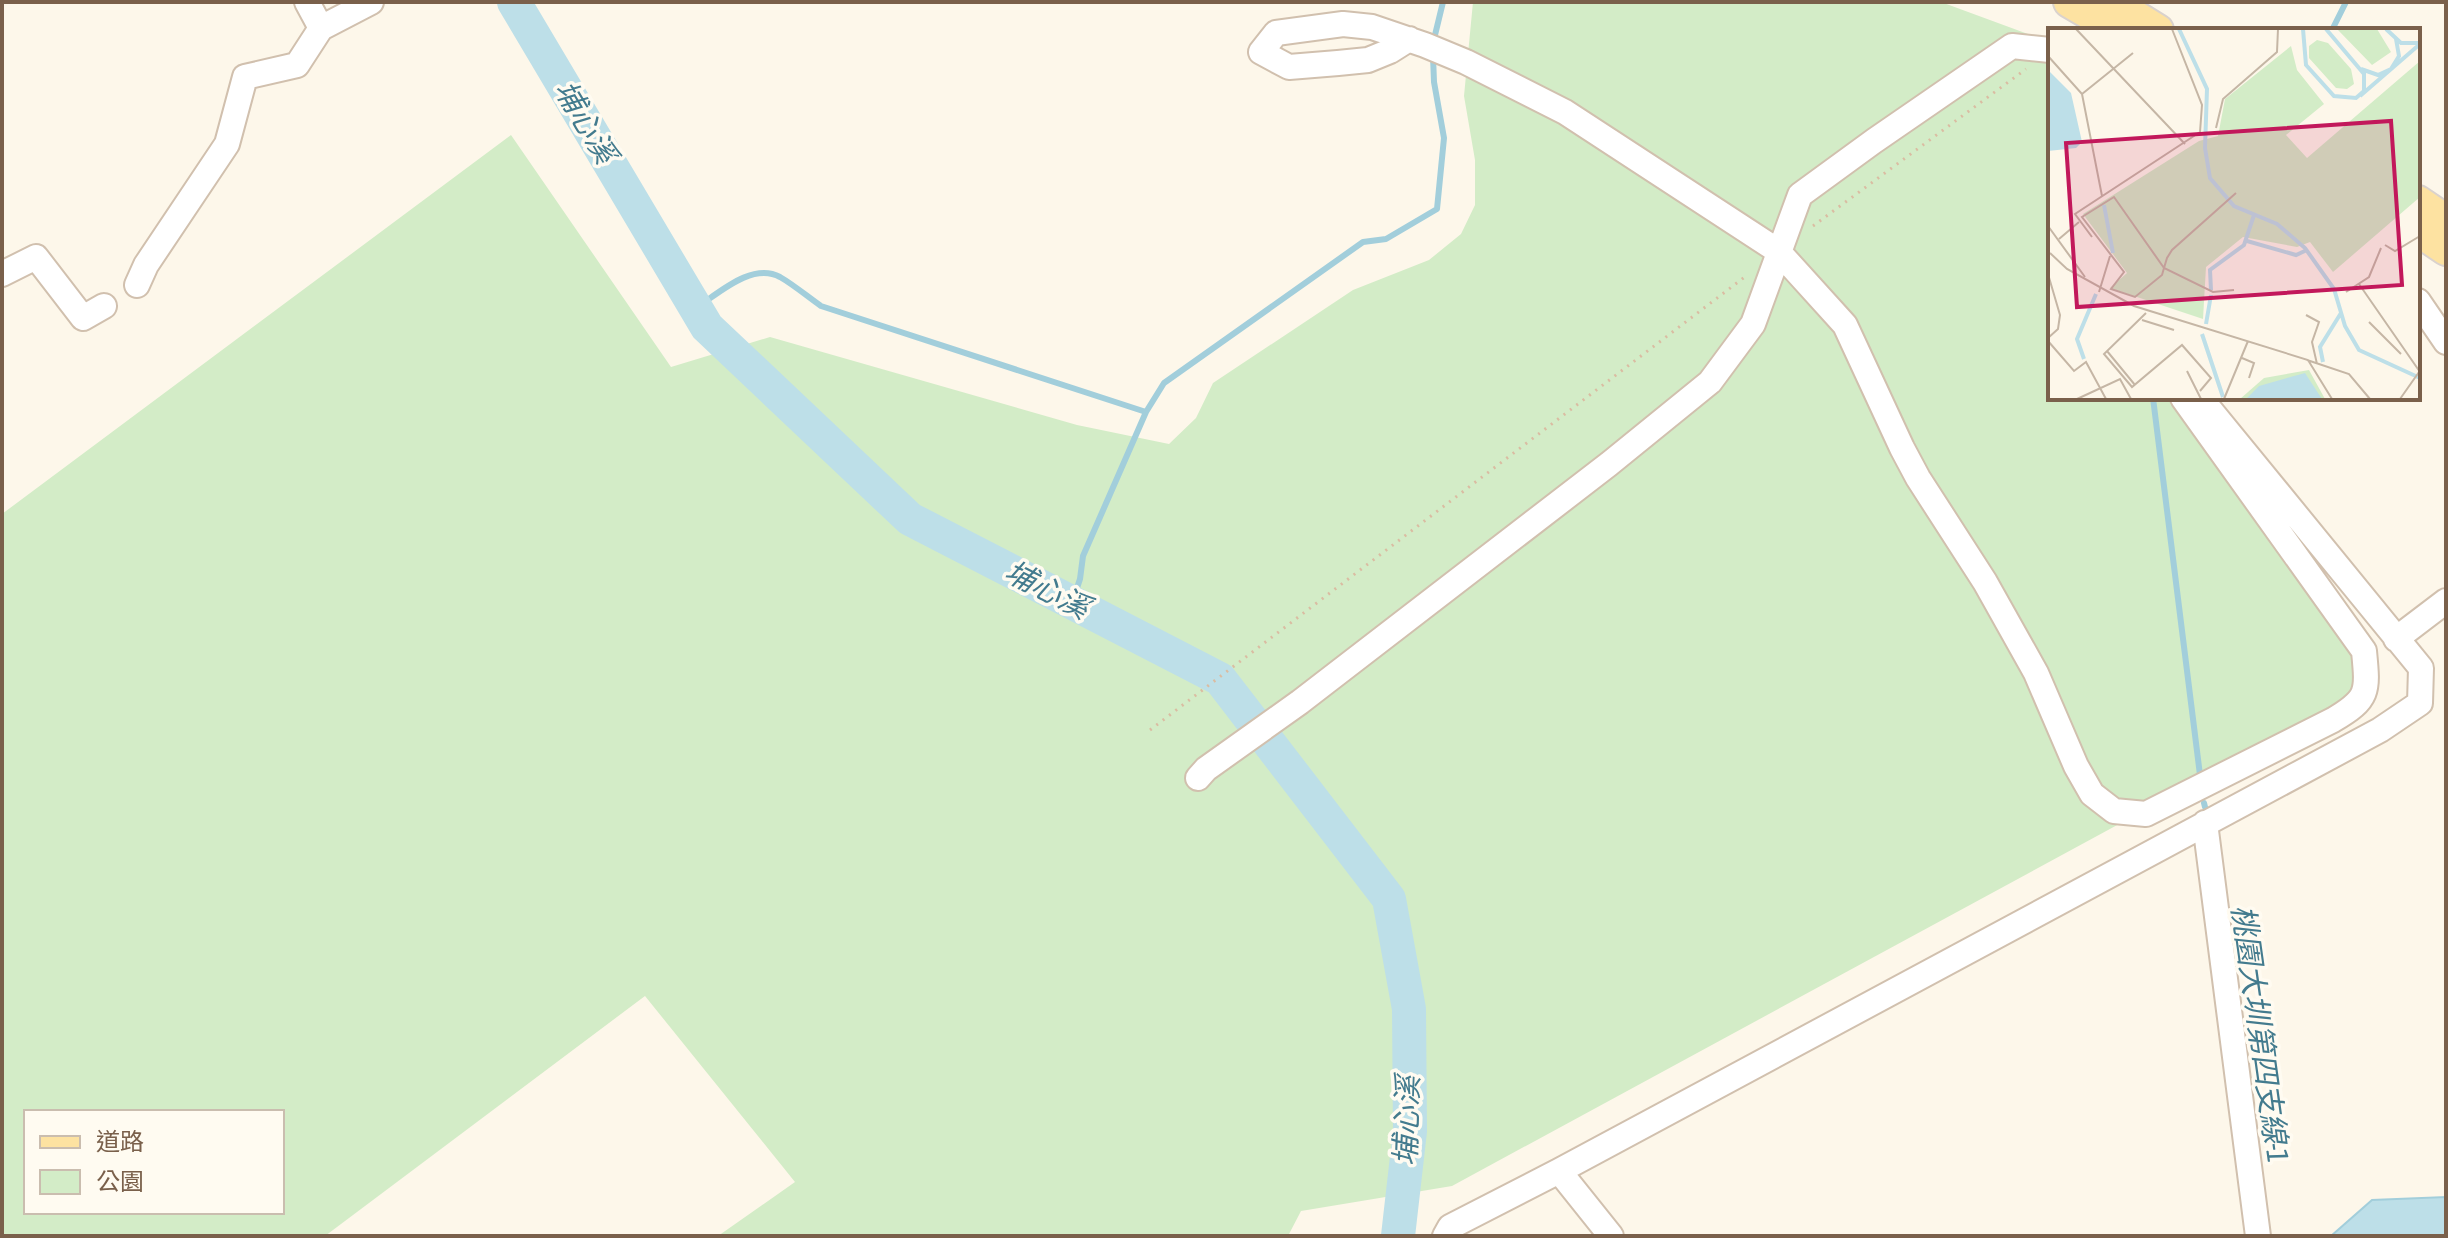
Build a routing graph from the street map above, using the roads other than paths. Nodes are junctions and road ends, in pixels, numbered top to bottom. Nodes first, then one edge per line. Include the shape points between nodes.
1 (307, 2) edge
2 (371, 2) edge
3 (2069, 2) edge
4 (2113, 2) edge
5 (321, 28) junction
6 (2114, 28) edge
7 (2155, 28) edge
8 (1409, 39) junction
9 (2042, 56) edge
10 (2420, 202) edge
11 (2446, 220) edge
12 (2420, 232) edge
13 (2446, 250) edge
14 (1778, 251) junction
15 (2, 274) edge
16 (137, 285) dead end
17 (2420, 304) edge
18 (104, 306) dead end
19 (2446, 342) edge
20 (2184, 400) edge
21 (2202, 400) edge
22 (2446, 601) edge
23 (2396, 639) junction
24 (1202, 774) dead end
25 (2205, 823) junction
26 (1559, 1171) junction
27 (1445, 1236) edge
28 (1611, 1236) edge
29 (2258, 1236) edge

1 - 5 lane
2 - 5 lane
3 - 6 main road
4 - 7 main road
5 - 16 lane via 297,65 245,77 227,144
8 - 8 lane via 1343,24 1276,33 1261,52 1289,67 1338,63 1368,60
8 - 14 lane via 1565,112
9 - 14 lane via 2012,46 1800,195
10 - 11 main road
12 - 13 main road
14 - 20 lane via 1845,325 1918,478 2036,673 2076,766 2092,794 2114,811 2146,814 2337,717 2363,698 2364,651
14 - 24 lane via 1753,324 1710,382
15 - 18 lane via 36,257 83,318
17 - 19 lane
21 - 23 lane
22 - 23 lane
23 - 25 lane via 2421,668 2420,703 2380,730
25 - 26 lane
25 - 29 lane
26 - 27 lane via 1450,1227
26 - 28 lane

